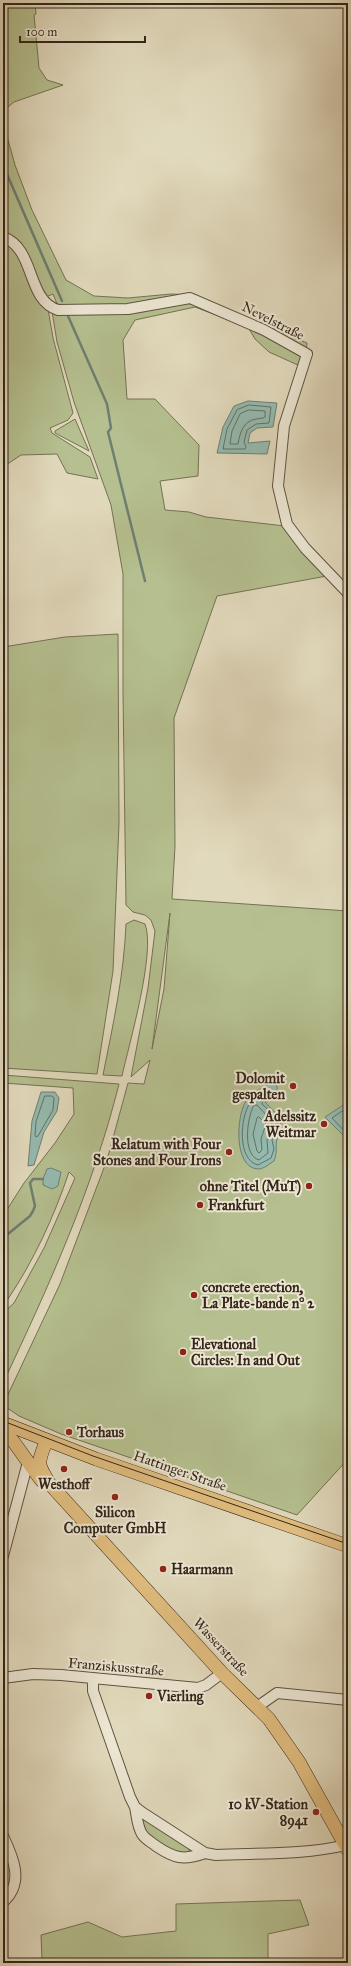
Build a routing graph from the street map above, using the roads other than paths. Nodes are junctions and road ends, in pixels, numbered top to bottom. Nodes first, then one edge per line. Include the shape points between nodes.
1 (3, 237) edge
2 (348, 594) edge
3 (3, 1423) edge
4 (3, 1433) edge
5 (42, 1439) junction
6 (28, 1462) junction
7 (48, 1482) junction
8 (348, 1546) edge
9 (3, 1556) edge
10 (222, 1674) junction
11 (3, 1678) edge
12 (93, 1678) junction
13 (348, 1700) edge
14 (257, 1707) junction
15 (135, 1807) junction
16 (3, 1836) edge
17 (347, 1847) edge
18 (205, 1854) junction
19 (3, 1902) edge

1 - 2 street, Nevelstraße via 20,250 42,299 58,310 128,309 190,298 264,330 306,354 284,426 278,486 287,524
3 - 5 main road, Hattinger Straße
4 - 6 main road, Wasserstraße via 13,1441
5 - 6 main road via 30,1451
5 - 7 main road, Wasserstraße via 39,1461
5 - 8 main road, Hattinger Straße
6 - 7 main road, Wasserstraße via 42,1481
6 - 9 street
7 - 10 main road, Wasserstraße
10 - 12 street, Franziskusstraße via 198,1688
10 - 14 main road, Wasserstraße
11 - 12 street, Franziskusstraße via 33,1674
12 - 15 street via 93,1691
13 - 14 street via 277,1693
14 - 17 main road, Wasserstraße via 300,1762
15 - 18 street
15 - 18 street via 138,1824 150,1842 171,1856 190,1857
16 - 19 street via 13,1858 16,1874 13,1888
17 - 18 street

